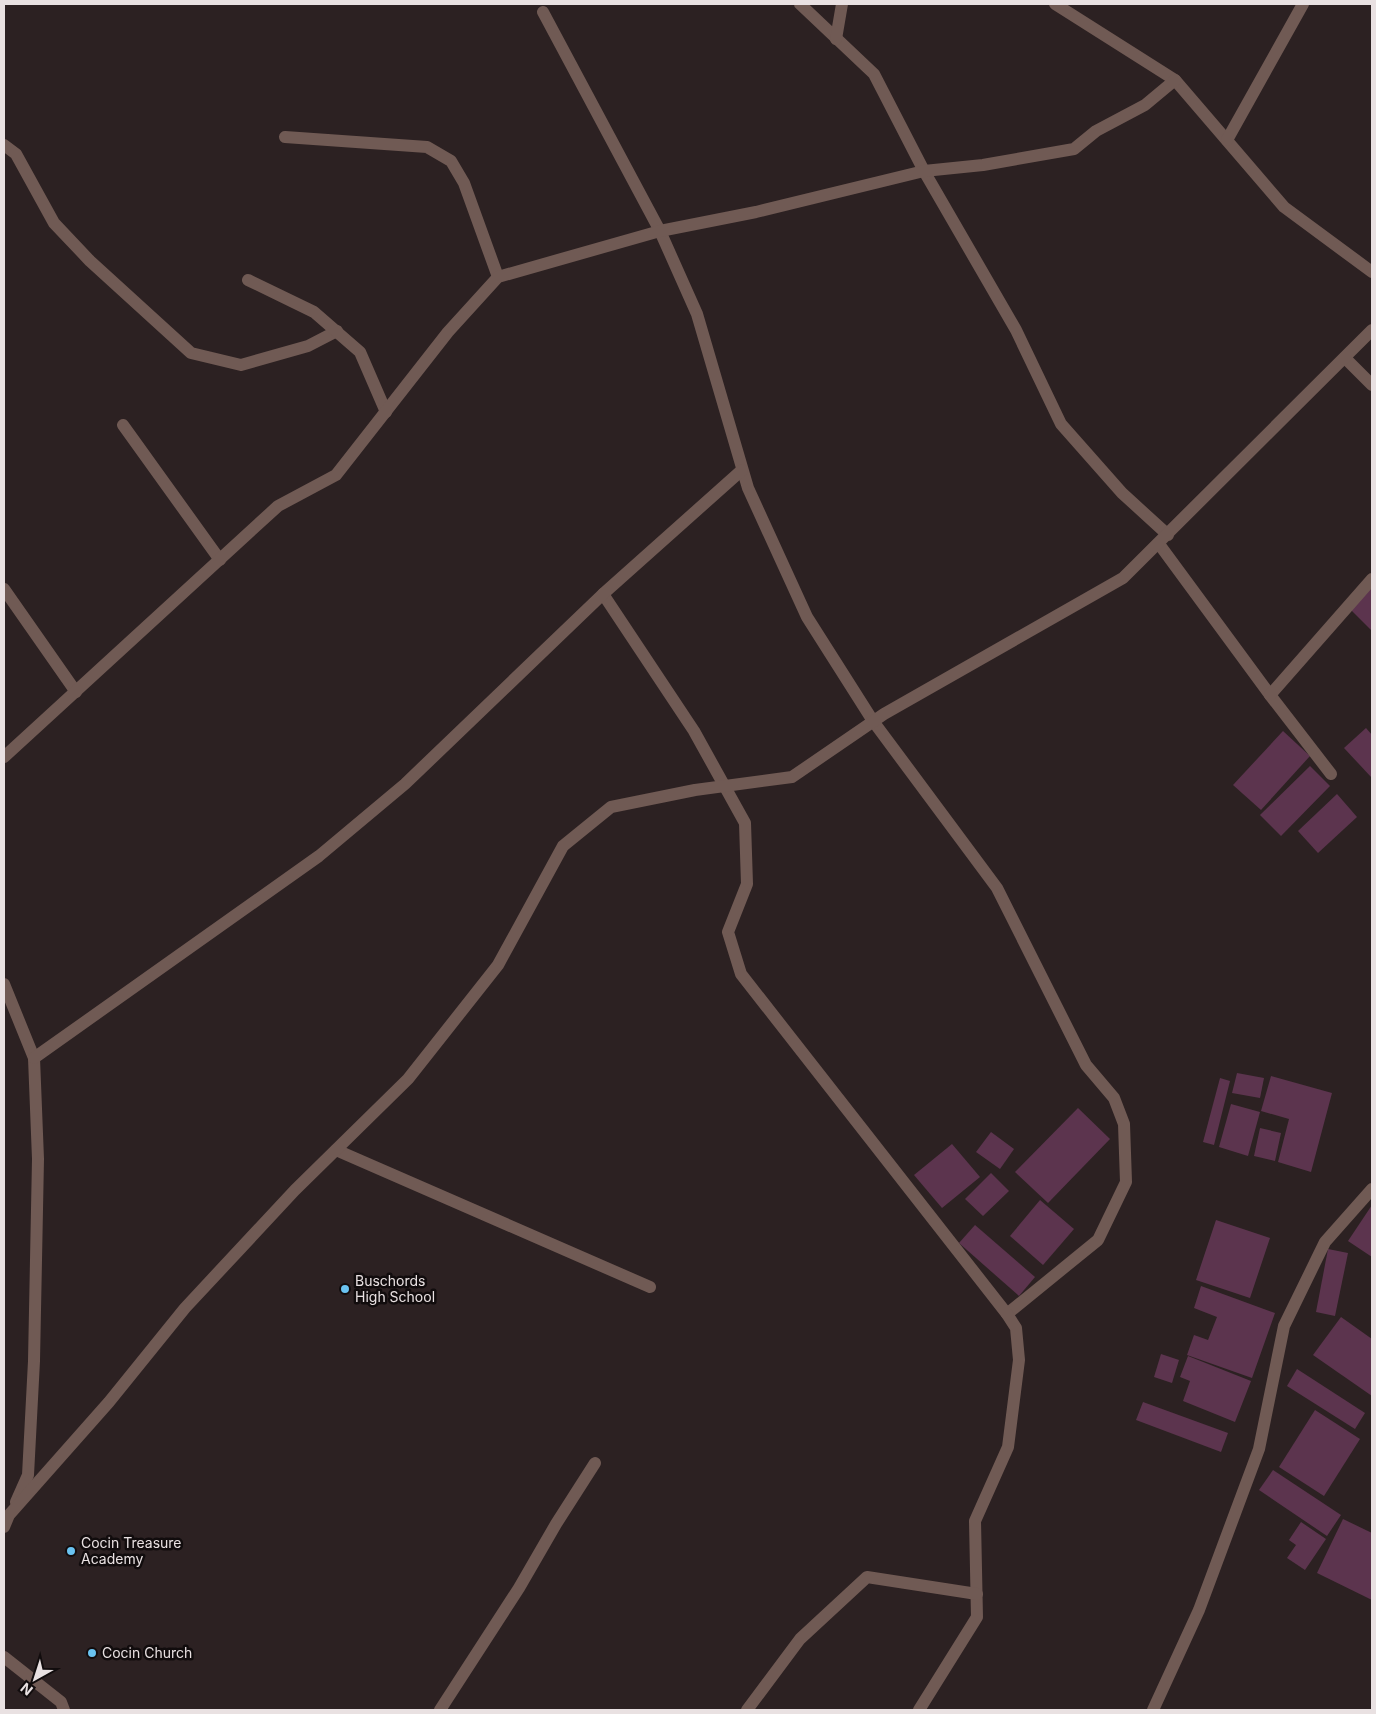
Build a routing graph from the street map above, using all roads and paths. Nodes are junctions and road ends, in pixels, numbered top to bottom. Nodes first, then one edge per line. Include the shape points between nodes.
1 (800, 4) edge
2 (842, 4) edge
3 (1055, 4) edge
4 (1304, 4) edge
5 (543, 12) dead end
6 (836, 39) junction
7 (1175, 80) junction
8 (285, 137) dead end
9 (1227, 140) junction
10 (4, 145) edge
11 (924, 172) junction
12 (660, 231) junction
13 (1372, 272) edge
14 (498, 277) junction
15 (248, 280) dead end
16 (1372, 330) edge
17 (336, 331) junction
18 (1345, 358) junction
19 (1372, 385) edge
20 (386, 412) junction
21 (123, 425) dead end
22 (742, 470) junction
23 (1163, 540) junction
24 (220, 560) junction
25 (1372, 579) edge
26 (4, 589) edge
27 (603, 594) junction
28 (76, 692) junction
29 (1270, 695) junction
30 (873, 721) junction
31 (4, 757) edge
32 (1331, 774) dead end
33 (724, 787) junction
34 (4, 984) edge
35 (34, 1058) junction
36 (336, 1150) junction
37 (1372, 1189) edge
38 (650, 1287) dead end
39 (1007, 1314) junction
40 (595, 1463) dead end
41 (9, 1515) junction
42 (4, 1528) edge
43 (977, 1594) junction
44 (4, 1657) edge
45 (64, 1710) edge
46 (440, 1710) edge
47 (747, 1710) edge
48 (919, 1710) edge
49 (1153, 1710) edge

1 - 6 street
2 - 6 street
3 - 7 street
4 - 9 street
5 - 12 street
6 - 11 street via 874,74
7 - 9 street
7 - 11 street via 1145,105 1096,131 1074,149
8 - 14 street via 427,147 451,161 464,183
9 - 13 street via 1284,207
10 - 17 street via 16,154 54,223 90,261 191,353 241,365 308,346
11 - 12 street
11 - 23 street via 1016,330 1061,424
12 - 14 street
12 - 22 street via 697,314
14 - 20 street via 448,332
15 - 17 street via 314,312
16 - 18 street
17 - 20 street via 360,352
18 - 19 street
18 - 23 street
20 - 24 street via 336,475 278,506
21 - 24 street
22 - 27 street
22 - 30 street via 807,617
23 - 29 street
23 - 30 street via 1123,578
24 - 28 street
25 - 29 street
26 - 28 street
27 - 33 street via 694,731
27 - 35 street via 405,784 319,856
28 - 31 street
29 - 32 street
30 - 33 street via 792,777
30 - 39 street via 997,888 1086,1065 1114,1098 1124,1124 1126,1182 1098,1240
33 - 36 street via 611,808 563,846 498,965 408,1079
33 - 39 street via 745,823 747,884 728,932 741,974
34 - 35 street
35 - 41 street via 38,1159 28,1475
36 - 38 street
36 - 41 street via 185,1308 109,1402
37 - 49 street via 1326,1242 1284,1326 1260,1449 1199,1610
39 - 43 street via 1016,1328 1019,1360 1008,1446 975,1521
40 - 46 street
41 - 42 street
43 - 47 street via 867,1576 800,1639
43 - 48 street via 977,1617
44 - 45 street via 61,1702

